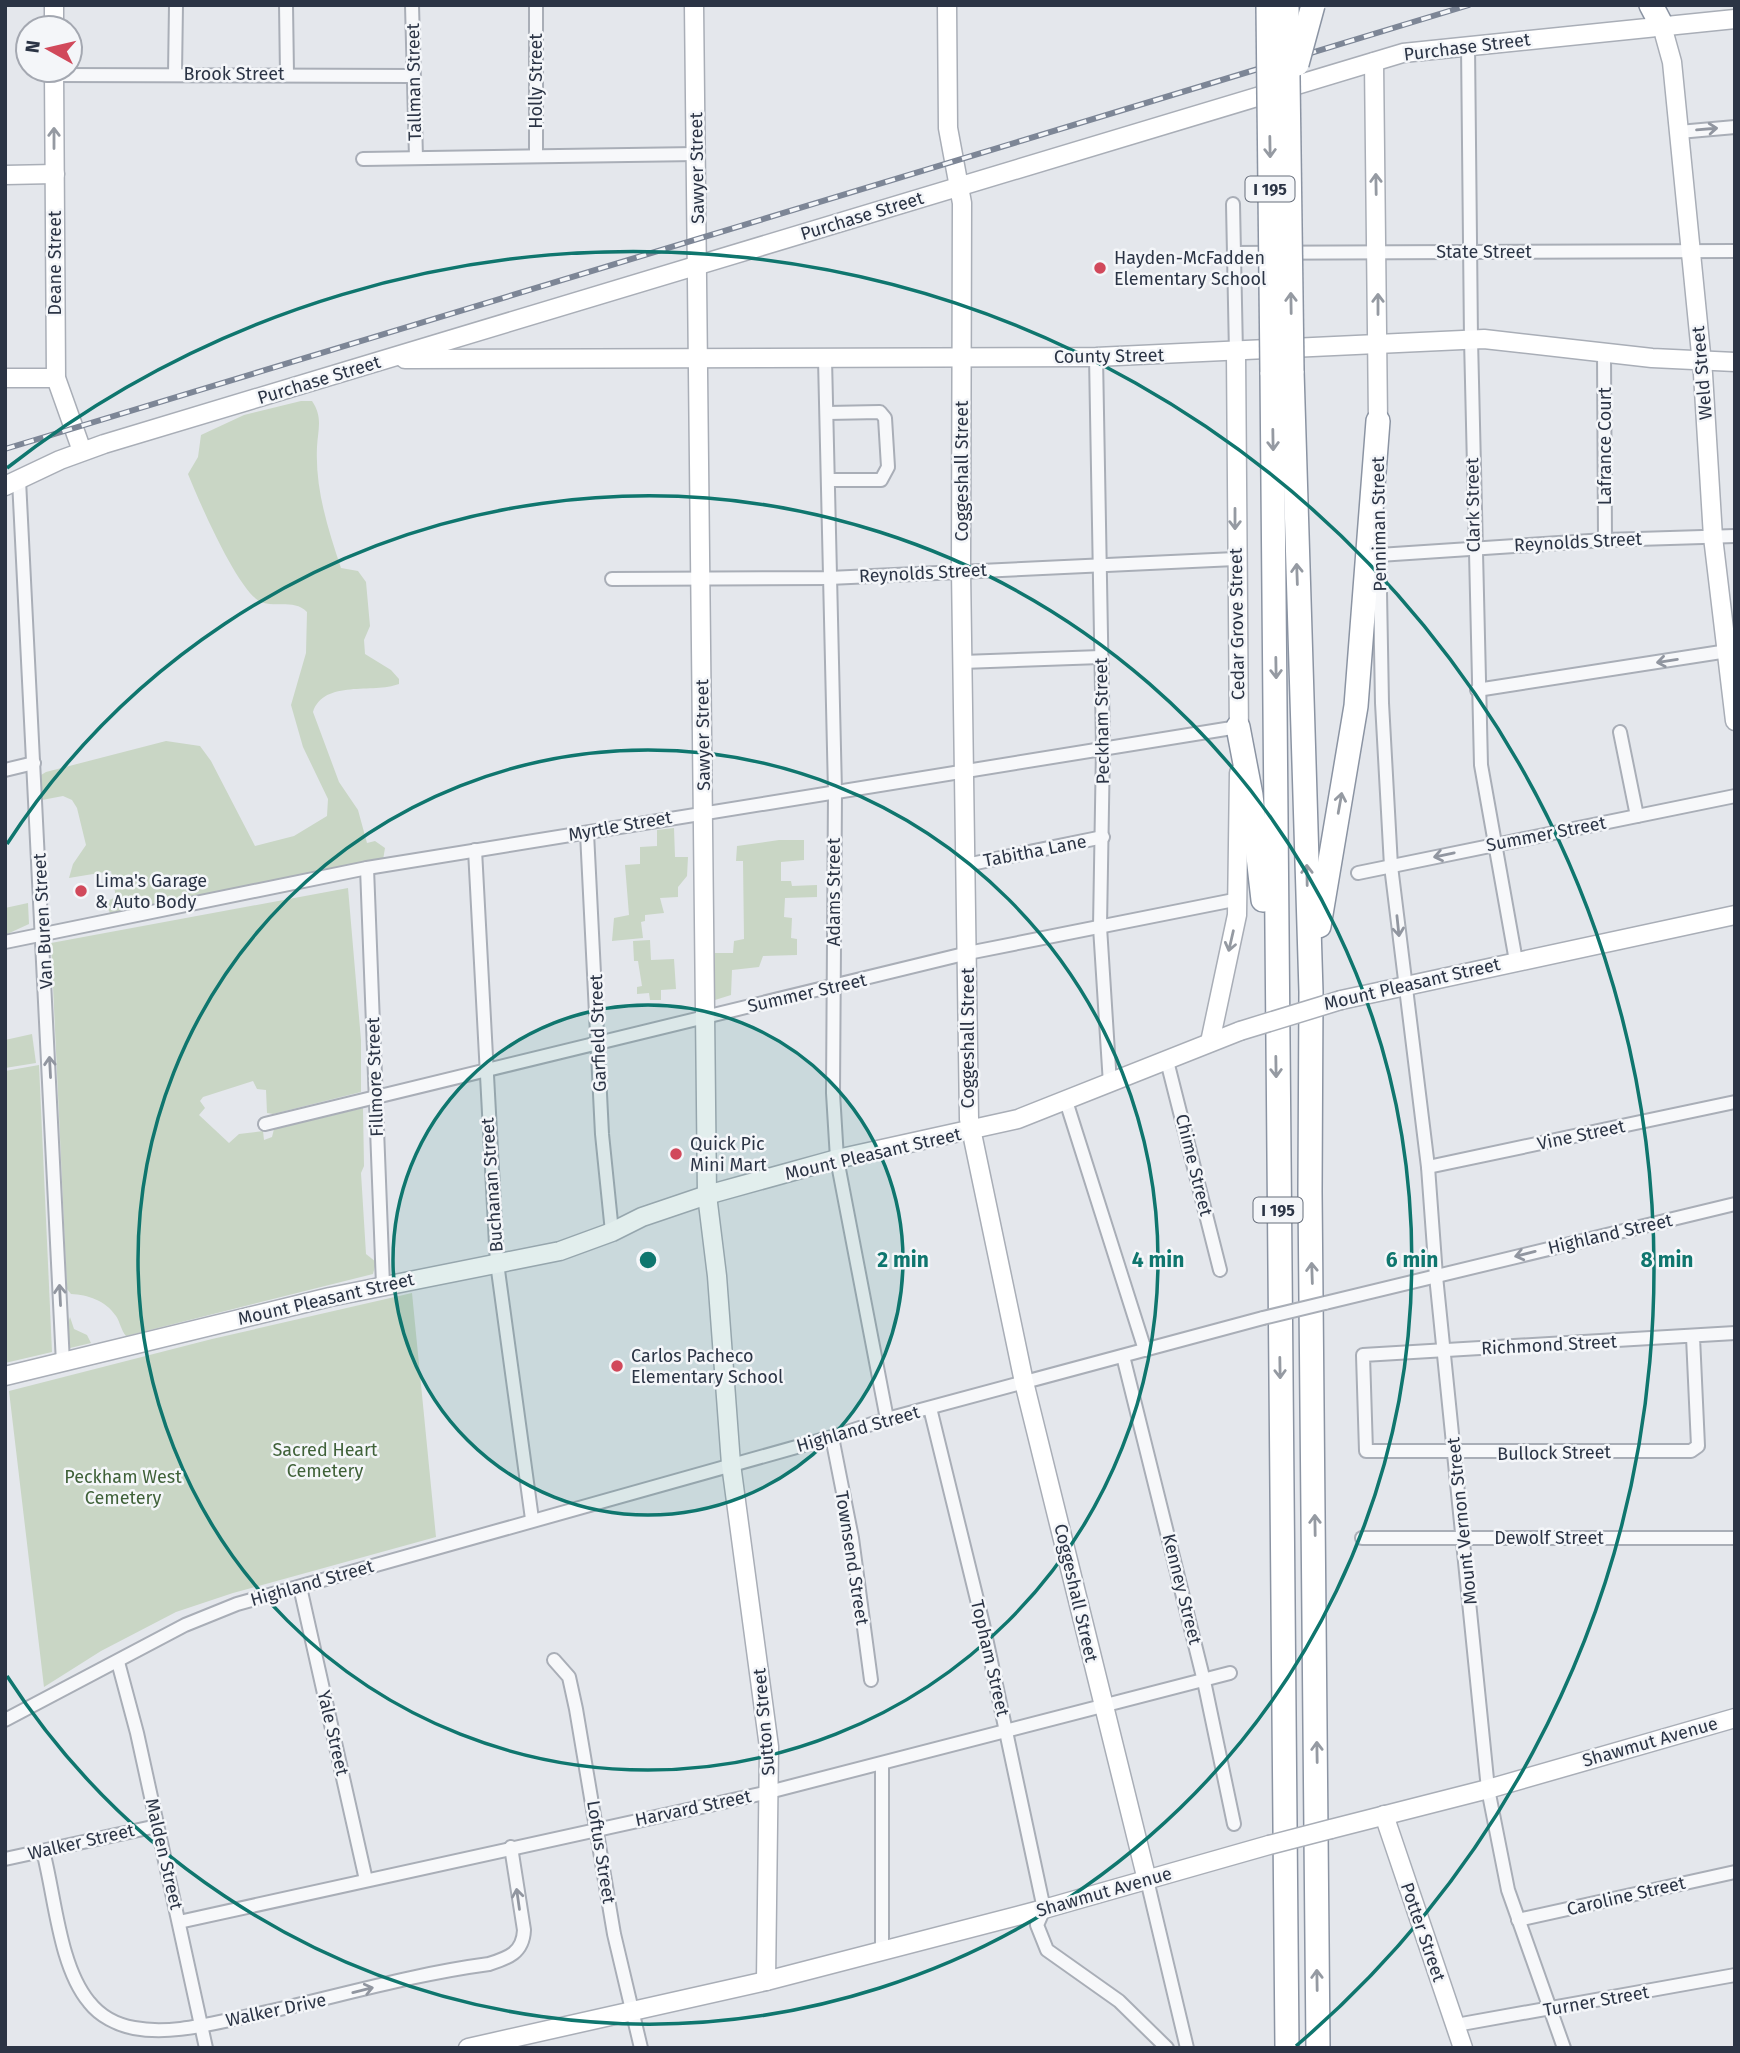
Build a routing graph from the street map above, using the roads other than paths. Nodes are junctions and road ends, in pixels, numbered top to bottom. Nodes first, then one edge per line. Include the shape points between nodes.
1 (176, 5) edge
2 (286, 5) edge
3 (412, 5) edge
4 (536, 5) edge
5 (694, 5) edge
6 (947, 5) edge
7 (1268, 5) edge
8 (1287, 5) edge
9 (1313, 5) edge
10 (1651, 5) edge
11 (1735, 19) edge
12 (1662, 26) junction
13 (1468, 45) junction
14 (1374, 62) junction
15 (84, 73) edge
16 (175, 74) junction
17 (287, 74) junction
18 (414, 76) junction
19 (54, 84) edge
20 (1735, 127) edge
21 (1679, 131) junction
22 (1289, 150) junction
23 (697, 154) junction
24 (536, 156) junction
25 (416, 158) junction
26 (363, 159) dead end
27 (55, 174) junction
28 (5, 175) edge
29 (961, 187) junction
30 (1233, 204) dead end
31 (1735, 251) edge
32 (1690, 252) junction
33 (1234, 253) junction
34 (1377, 253) junction
35 (1470, 253) junction
36 (699, 265) junction
37 (477, 331) junction
38 (1471, 340) junction
39 (1378, 344) junction
40 (1236, 353) junction
41 (1604, 353) junction
42 (1096, 357) junction
43 (963, 358) junction
44 (391, 359) junction
45 (825, 359) junction
46 (481, 360) junction
47 (699, 361) junction
48 (1701, 362) junction
49 (1735, 362) edge
50 (1282, 372) junction
51 (5, 378) edge
52 (56, 378) junction
53 (827, 413) junction
54 (1378, 421) junction
55 (82, 451) junction
56 (829, 480) junction
57 (12, 483) edge
58 (1735, 536) edge
59 (1713, 537) junction
60 (1605, 540) junction
61 (1474, 548) junction
62 (1380, 555) junction
63 (1235, 559) junction
64 (1101, 565) junction
65 (961, 570) junction
66 (829, 578) junction
67 (612, 579) dead end
68 (702, 579) junction
69 (1730, 651) edge
70 (1101, 657) junction
71 (962, 662) junction
72 (1478, 690) junction
73 (1735, 721) edge
74 (1238, 727) junction
75 (1620, 732) dead end
76 (1103, 747) junction
77 (34, 762) junction
78 (964, 769) junction
79 (5, 770) edge
80 (835, 793) junction
81 (1735, 796) edge
82 (704, 811) junction
83 (1637, 816) junction
84 (587, 833) junction
85 (1103, 837) junction
86 (1496, 844) junction
87 (475, 850) junction
88 (966, 864) junction
89 (1391, 866) junction
90 (367, 868) junction
91 (1358, 873) dead end
92 (1239, 898) junction
93 (1735, 915) edge
94 (1100, 927) junction
95 (44, 932) junction
96 (5, 942) edge
97 (968, 953) junction
98 (1516, 961) junction
99 (1404, 985) junction
100 (834, 988) junction
101 (1311, 992) junction
102 (1276, 1002) junction
103 (704, 1016) junction
104 (599, 1042) junction
105 (1210, 1042) junction
106 (1167, 1061) junction
107 (486, 1069) junction
108 (1110, 1084) junction
109 (377, 1098) junction
110 (1066, 1101) junction
111 (1735, 1102) edge
112 (265, 1124) dead end
113 (971, 1131) junction
114 (836, 1159) junction
115 (1428, 1167) junction
116 (707, 1195) junction
117 (1735, 1205) edge
118 (612, 1232) junction
119 (497, 1263) junction
120 (1220, 1270) dead end
121 (1436, 1276) junction
122 (383, 1286) junction
123 (1735, 1333) edge
124 (1693, 1337) junction
125 (1144, 1350) junction
126 (1444, 1351) junction
127 (1123, 1356) junction
128 (63, 1363) junction
129 (5, 1376) edge
130 (1024, 1382) junction
131 (930, 1408) junction
132 (887, 1419) junction
133 (832, 1437) junction
134 (1366, 1451) joint
135 (1455, 1454) junction
136 (731, 1464) junction
137 (532, 1519) junction
138 (1362, 1538) dead end
139 (1463, 1538) junction
140 (1735, 1538) edge
141 (300, 1587) junction
142 (554, 1660) dead end
143 (118, 1662) junction
144 (1230, 1673) dead end
145 (871, 1680) dead end
146 (1204, 1681) junction
147 (1103, 1707) junction
148 (1735, 1718) edge
149 (5, 1720) edge
150 (1007, 1731) junction
151 (882, 1764) junction
152 (1489, 1789) junction
153 (769, 1792) junction
154 (1384, 1815) junction
155 (1234, 1824) dead end
156 (157, 1826) junction
157 (598, 1829) junction
158 (511, 1847) junction
159 (43, 1851) junction
160 (5, 1859) edge
161 (1735, 1872) edge
162 (366, 1880) junction
163 (1147, 1880) junction
164 (1044, 1909) junction
165 (1518, 1920) junction
166 (179, 1922) junction
167 (883, 1950) junction
168 (1735, 1975) edge
169 (766, 1982) junction
170 (1550, 2010) junction
171 (632, 2012) junction
172 (201, 2025) junction
173 (1456, 2025) junction
174 (501, 2044) edge
175 (206, 2048) edge
176 (468, 2048) edge
177 (641, 2048) edge
178 (1167, 2048) edge
179 (1187, 2048) edge
180 (1287, 2048) edge
181 (1318, 2048) edge
182 (1463, 2048) edge
183 (1564, 2048) edge

1 - 16 street
2 - 17 street
3 - 18 street, Tallman Street
4 - 24 street, Holly Street
5 - 23 main road, Sawyer Street
6 - 29 main road, Coggeshall Street via 948,128
7 -> 50 highway, I 195, bridge
8 - 22 highway, I 195, bridge
9 - 22 highway, bridge via 1299,53
10 - 12 highway
11 - 12 main road, Purchase Street
12 - 13 main road, Purchase Street
12 - 21 main road, Weld Street via 1670,51
13 - 14 main road, Purchase Street via 1410,51
13 - 35 street, Clark Street
14 - 29 main road, Purchase Street
34 -> 14 main road, Penniman Street
15 - 16 street, Brook Street
16 - 17 street, Brook Street
17 - 18 street, Brook Street
18 - 25 street, Tallman Street
27 -> 19 main road, Deane Street
21 -> 20 street
21 - 32 main road, Weld Street
50 -> 22 highway, I 195, bridge
23 - 24 street
23 - 36 main road, Sawyer Street
24 - 25 street
25 - 26 street
27 - 28 main road
27 - 52 main road, Deane Street
29 - 36 main road, Purchase Street
29 - 43 main road, Coggeshall Street
30 - 33 street, Cedar Grove Street
31 - 32 street, State Street
32 - 35 street, State Street
32 - 48 main road, Weld Street
33 - 34 street, State Street
33 - 40 street, Cedar Grove Street
34 - 35 street, State Street
39 -> 34 main road, Penniman Street
35 - 38 street, Clark Street
36 - 37 main road, Purchase Street
36 - 47 main road, Sawyer Street
37 - 44 main road, Purchase Street
37 - 46 main road
38 - 39 main road, County Street
38 - 41 main road, County Street via 1518,341
38 - 61 street, Clark Street
39 - 40 main road, County Street
39 - 54 main road, Penniman Street
40 - 42 main road, County Street
40 -> 63 main road, Cedar Grove Street
41 - 48 main road, County Street
41 - 60 street, Lafrance Court
42 - 43 main road, County Street
42 - 64 street, Peckham Street
43 - 45 main road, County Street
43 - 65 main road, Coggeshall Street
44 - 46 main road, County Street
44 - 55 main road, Purchase Street
45 - 47 main road, County Street
45 - 53 street, Adams Street
46 - 47 main road, County Street
47 - 68 main road, Sawyer Street
48 - 49 main road, County Street
48 - 59 main road, Weld Street
101 -> 50 highway, I 195
50 -> 102 highway, I 195
51 - 52 main road
52 - 55 main road, Deane Street
53 - 56 street, Adams Street
53 - 56 street via 880,412 885,418 888,467 881,480
54 - 62 street, Penniman Street
101 -> 54 highway via 1356,706
55 - 57 main road, Purchase Street
56 - 66 street, Adams Street
57 - 77 street, Van Buren Street
58 - 59 street, Reynolds Street
59 - 60 street, Reynolds Street
59 - 69 main road, Weld Street
60 - 61 street, Reynolds Street
61 - 62 street, Reynolds Street
61 - 72 street, Clark Street
62 - 89 street, Penniman Street
63 - 64 street, Reynolds Street
63 - 74 main road, Cedar Grove Street
64 - 65 street, Reynolds Street
64 - 70 street, Peckham Street
65 - 66 street, Reynolds Street
65 - 71 main road, Coggeshall Street
66 - 68 street, Reynolds Street
66 - 80 street, Adams Street
67 - 68 street, Reynolds Street
68 - 82 main road, Sawyer Street
69 -> 72 street
69 - 73 main road, Weld Street
70 - 71 street
70 - 76 street, Peckham Street
71 - 78 main road, Coggeshall Street
72 - 86 street, Clark Street via 1481,765
74 - 76 street, Myrtle Street
74 - 92 main road, Cedar Grove Street
74 - 102 highway via 1255,821
75 - 83 street
76 - 78 street, Myrtle Street
76 - 85 street, Peckham Street
77 - 79 street
77 - 95 street, Van Buren Street
78 - 80 street, Myrtle Street
78 - 88 main road, Coggeshall Street
80 - 82 street, Myrtle Street
80 - 100 street, Adams Street
81 - 83 street, Summer Street
82 - 84 street, Myrtle Street
82 - 103 main road, Sawyer Street
83 - 86 street, Summer Street
84 - 87 street, Myrtle Street
84 - 104 street, Garfield Street
85 - 88 street, Tabitha Lane
85 - 94 street, Peckham Street
86 -> 89 street, Summer Street
86 - 98 street, Clark Street
87 - 90 street, Myrtle Street
87 - 107 street, Buchanan Street
88 - 97 main road, Coggeshall Street
89 - 91 street, Summer Street
89 -> 99 street, Penniman Street
90 - 95 street, Myrtle Street
90 - 109 street, Fillmore Street
92 - 94 street, Summer Street
92 -> 105 main road, Cedar Grove Street
93 - 98 main road, Mount Pleasant Street
94 - 97 street, Summer Street
94 - 108 street, Peckham Street
95 - 96 street, Myrtle Street
128 -> 95 street, Van Buren Street
97 - 100 street, Summer Street
97 - 113 main road, Coggeshall Street
98 - 99 main road, Mount Pleasant Street
99 - 105 main road, Mount Pleasant Street, bridge via 1341,999
99 - 115 street, Mount Vernon Street
100 - 103 street, Summer Street
100 - 114 street, Adams Street
181 -> 101 highway, I 195
102 -> 180 highway, I 195
103 - 104 street, Summer Street
103 - 116 main road, Sawyer Street
104 - 107 street, Summer Street
104 - 118 street, Garfield Street
105 - 106 main road, Mount Pleasant Street
106 - 108 main road, Mount Pleasant Street
106 - 120 street, Chime Street
107 - 109 street, Summer Street
107 - 119 street, Buchanan Street
108 - 110 main road, Mount Pleasant Street
109 - 112 street, Summer Street
109 - 122 street, Fillmore Street
110 - 113 main road, Mount Pleasant Street
110 - 125 street
111 - 115 street, Vine Street
113 - 114 main road, Mount Pleasant Street
113 - 130 main road, Coggeshall Street
114 - 116 main road, Mount Pleasant Street
114 - 132 street, Adams Street
115 - 121 street, Mount Vernon Street
116 - 118 main road, Mount Pleasant Street
116 - 136 main road, Sawyer Street
117 -> 121 street, Highland Street
118 - 119 main road, Mount Pleasant Street via 560,1251
119 - 122 main road, Mount Pleasant Street
119 - 137 street, Buchanan Street
121 - 125 street, Highland Street, bridge
121 - 126 street, Mount Vernon Street
122 - 128 main road, Mount Pleasant Street
123 - 124 street, Richmond Street
124 - 126 street, Richmond Street
124 - 135 street, Bullock Street via 1698,1446 1679,1451
125 - 127 street, Highland Street
126 - 134 street, Richmond Street via 1363,1355
126 - 135 street, Mount Vernon Street
127 - 130 street, Highland Street
127 - 146 street, Kenney Street
128 - 129 main road, Mount Pleasant Street
130 - 131 street, Highland Street
130 - 147 main road, Coggeshall Street
131 - 132 street, Highland Street
131 - 150 street, Topham Street
132 - 133 street, Highland Street
133 - 136 street, Highland Street
133 - 145 street, Townsend Street via 852,1538
134 - 135 street, Bullock Street
135 - 139 street, Mount Vernon Street
136 - 137 street, Highland Street
136 - 153 main road, Sutton Street via 768,1735
137 - 141 street, Highland Street
138 - 139 street, Dewolf Street
139 - 140 street, Dewolf Street
139 - 152 street, Mount Vernon Street
141 - 143 street, Highland Street via 207,1615
141 - 162 street, Yale Street
142 - 157 street, Loftus Street via 569,1677
143 - 149 street, Highland Street
143 - 156 street, Malden Street
144 - 146 street, Harvard Street
146 - 147 street, Harvard Street
146 - 155 street, Kenney Street
147 - 150 street, Harvard Street
147 - 163 main road, Coggeshall Street
148 - 152 main road, Shawmut Avenue
150 - 151 street, Harvard Street
150 - 164 street, Topham Street
151 - 153 street, Harvard Street
151 - 167 street
152 - 154 main road, Shawmut Avenue
152 - 165 street, Mount Vernon Street via 1501,1866
153 - 157 street, Harvard Street
153 - 169 main road, Sutton Street
154 - 163 main road, Shawmut Avenue, bridge
154 - 173 main road, Potter Street
156 - 159 street, Walker Street
156 - 166 street, Malden Street
157 - 158 street, Harvard Street
157 - 171 street, Loftus Street
158 - 162 street, Harvard Street
172 -> 158 street, Walker Drive via 511,1956 522,1943 524,1930
159 - 160 street, Walker Street
159 - 172 street, Walker Drive via 71,1969 94,2008 132,2028 168,2030
161 - 165 street, Caroline Street
162 - 166 street, Harvard Street
163 - 164 main road, Shawmut Avenue
163 - 179 street, Coggeshall Street
164 - 167 main road, Shawmut Avenue
164 - 178 street, Topham Street via 1037,1925 1047,1950 1119,2001
165 - 170 street, Mount Vernon Street
166 - 172 street, Malden Street
167 - 169 main road, Shawmut Avenue
168 - 170 street, Turner Street
169 - 171 main road, Shawmut Avenue
170 - 173 street, Turner Street
170 - 183 street, Mount Vernon Street
171 - 174 main road, Shawmut Avenue
171 - 177 street, Loftus Street
172 - 175 street, Malden Street
173 - 182 main road, Potter Street
174 - 176 main road, Shawmut Avenue

